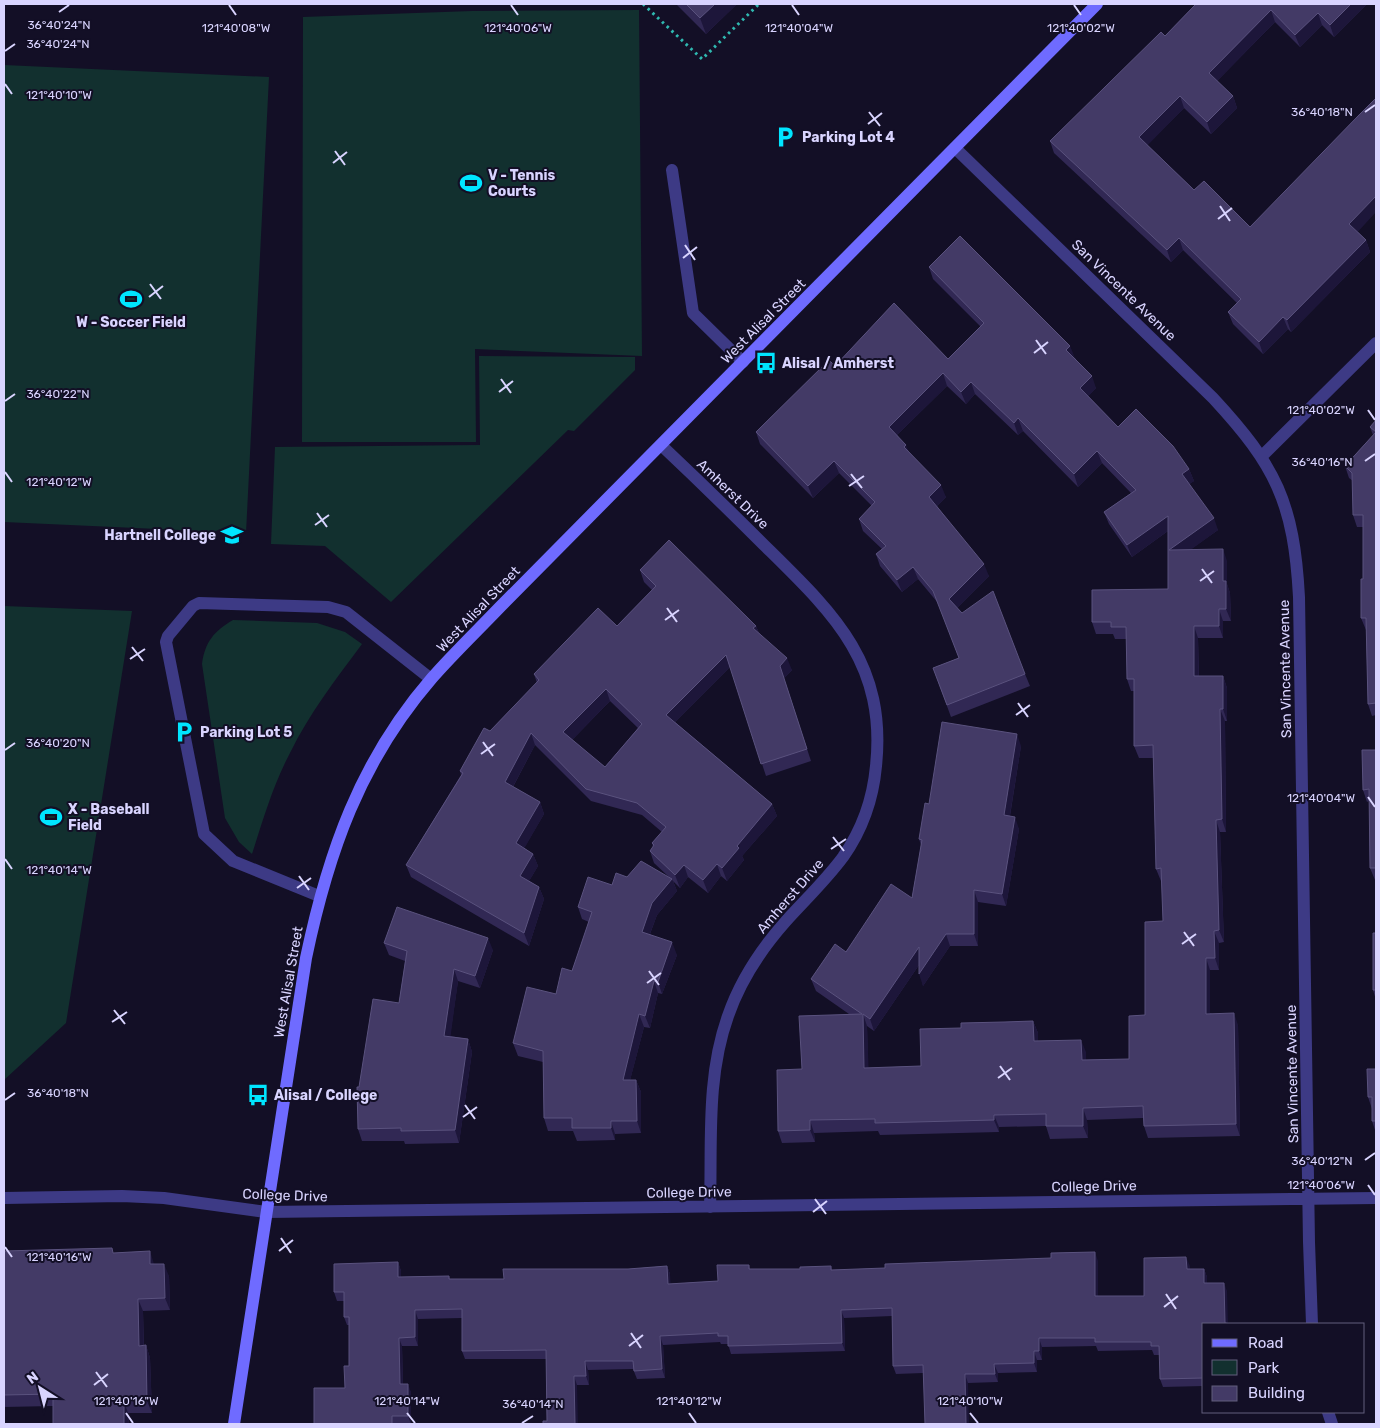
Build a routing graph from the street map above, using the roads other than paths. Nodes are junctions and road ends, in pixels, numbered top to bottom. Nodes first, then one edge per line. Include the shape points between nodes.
1 (1097, 4) edge
2 (955, 148) junction
3 (672, 170) dead end
4 (1376, 343) edge
5 (743, 362) junction
6 (662, 445) junction
7 (1262, 456) junction
8 (432, 679) junction
9 (319, 896) junction
10 (4, 1198) edge
11 (1309, 1198) junction
12 (1376, 1198) edge
13 (710, 1207) junction
14 (266, 1212) junction
15 (1312, 1323) edge
16 (234, 1424) edge

1 - 2 main road, West Alisal Street
2 - 5 main road, West Alisal Street
2 - 7 street, San Vincente Avenue via 1213,398
3 - 5 street via 693,314
4 - 7 street
5 - 6 main road, West Alisal Street
6 - 8 main road, West Alisal Street
6 - 13 street, Amherst Drive via 812,592 835,619 863,663 878,720 875,776 860,828 843,857 766,947 750,970 728,1015 716,1057 713,1082
7 - 11 street, San Vincente Avenue via 1286,504 1297,561
8 - 9 main road, West Alisal Street via 390,733 360,787
8 - 9 street via 346,612 328,606 199,603 168,636 166,642 204,834 233,861
9 - 14 main road, West Alisal Street via 306,958
10 - 14 street, College Drive via 148,1197
11 - 12 street, College Drive
11 - 13 street, College Drive
11 - 15 street, San Vincente Avenue
13 - 14 street, College Drive
14 - 16 main road, West Alisal Street

